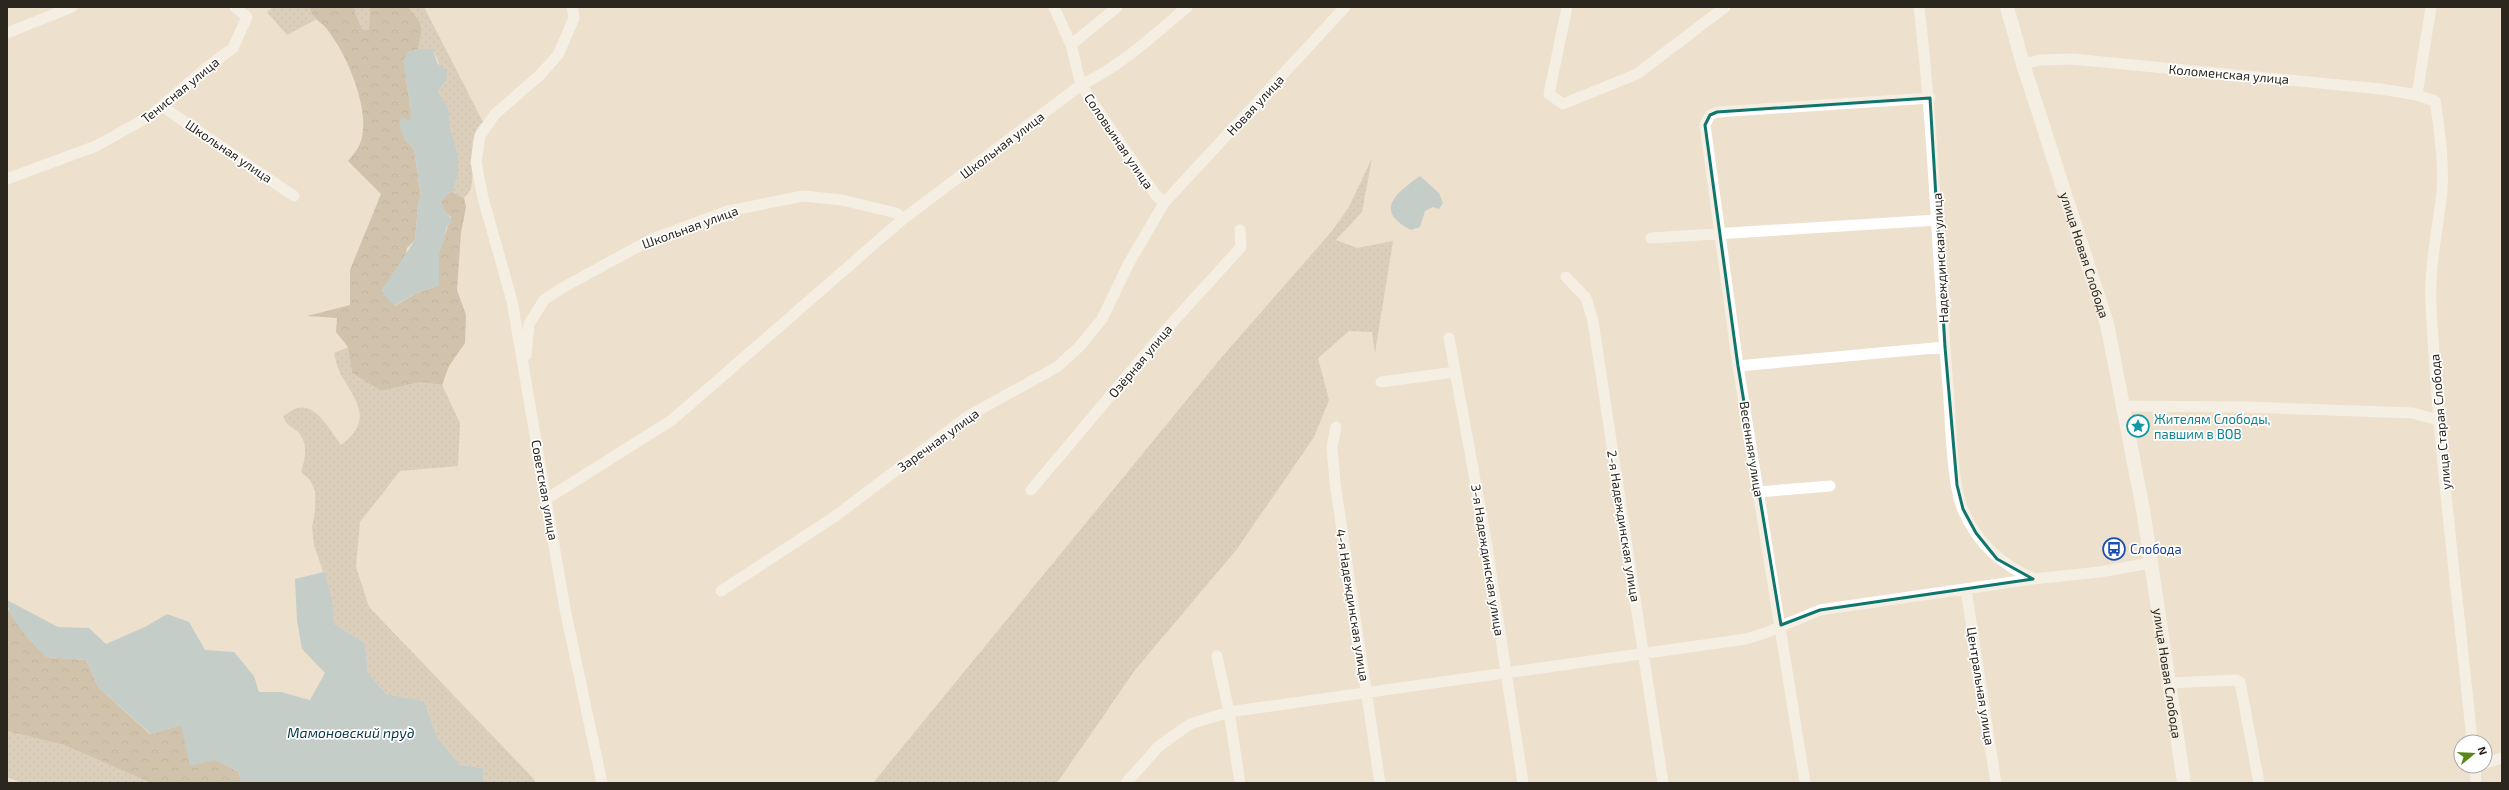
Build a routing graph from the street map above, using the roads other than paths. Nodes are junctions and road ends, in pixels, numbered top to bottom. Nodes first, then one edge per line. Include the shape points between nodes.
1 (72, 7) edge
2 (235, 7) edge
3 (572, 7) edge
4 (1054, 7) edge
5 (1117, 7) edge
6 (1187, 7) edge
7 (1345, 7) edge
8 (1566, 7) edge
9 (1725, 7) edge
10 (1920, 7) edge
11 (2007, 7) edge
12 (2431, 7) edge
13 (7, 32) edge
14 (1071, 45) junction
15 (2023, 64) junction
16 (1081, 85) junction
17 (2417, 95) junction
18 (1930, 98) junction
19 (2435, 101) joint
20 (163, 107) junction
21 (7, 179) edge
22 (294, 196) dead end
23 (1164, 204) junction
24 (903, 219) junction
25 (1937, 220) junction
26 (1240, 230) dead end
27 (1720, 232) junction
28 (1651, 238) dead end
29 (1566, 277) dead end
30 (1448, 338) dead end
31 (1945, 347) junction
32 (1738, 366) junction
33 (1455, 372) junction
34 (1381, 382) dead end
35 (528, 401) junction
36 (2125, 406) junction
37 (2438, 420) junction
38 (1336, 427) dead end
39 (1830, 486) dead end
40 (1031, 490) dead end
41 (1758, 492) junction
42 (548, 498) junction
43 (2150, 563) junction
44 (2033, 579) junction
45 (1966, 590) junction
46 (721, 591) dead end
47 (1781, 625) junction
48 (1643, 652) junction
49 (1217, 656) dead end
50 (1507, 673) junction
51 (2168, 683) junction
52 (1367, 691) junction
53 (1229, 712) junction
54 (2471, 734) edge
55 (602, 783) edge
56 (1126, 783) edge
57 (1240, 783) edge
58 (1380, 783) edge
59 (1523, 783) edge
60 (1663, 783) edge
61 (1805, 783) edge
62 (1996, 783) edge
63 (2184, 783) edge
64 (2259, 783) edge

1 - 13 street
2 - 20 street, Тенисная улица via 247,18 234,48 206,68
3 - 35 street, Советская улица via 574,18 558,55 539,76 495,114 480,136 476,162 483,198 512,302
4 - 14 street, Соловьиная улица
5 - 14 street
6 - 16 street, Школьная улица via 1135,50
7 - 23 street, Новая улица
8 - 9 street via 1549,94 1563,104 1637,74
10 - 18 street, Надеждинская улица
11 - 15 street, улица Новая Слобода
12 - 17 street
14 - 16 street, Соловьиная улица
15 - 17 street, Коломенская улица via 2040,60 2072,59 2343,85
15 - 36 street, улица Новая Слобода via 2107,324
16 - 23 street, Соловьиная улица via 1150,188
16 - 24 street, Школьная улица
17 - 19 street, Коломенская улица
18 - 25 street, Надеждинская улица
18 - 27 street, Весенняя улица via 1717,112 1710,115 1705,125
19 - 37 street, улица Старая Слобода via 2441,133 2443,166 2442,192 2435,231 2431,301
20 - 21 street, Тенисная улица via 96,146
20 - 22 street, Школьная улица
23 - 46 street, Заречная улица via 1129,263 1102,319 1080,346 1057,367 968,416 834,517
24 - 35 street, Школьная улица via 896,213 842,200 803,196 728,212 652,239 544,300 529,324 526,343
24 - 42 street, Школьная улица via 672,420
25 - 27 street
25 - 31 street, Надеждинская улица
26 - 40 street, Озёрная улица via 1241,247 1163,332
27 - 28 street
27 - 32 street, Весенняя улица
29 - 48 street, 2-я Надеждинская улица via 1586,298 1593,321
30 - 33 street, 3-я Надеждинская улица
31 - 32 street
31 - 44 street, Надеждинская улица via 1957,485 1963,509 1976,532 1997,559
32 - 41 street, Весенняя улица
33 - 34 street
33 - 50 street, 3-я Надеждинская улица
35 - 42 street, Советская улица
36 - 37 street via 2413,413
36 - 43 street, улица Новая Слобода
37 - 54 street, улица Старая Слобода
38 - 52 street, 4-я Надеждинская улица via 1332,447 1335,483
39 - 41 street
41 - 47 street, Весенняя улица
42 - 55 street, Советская улица via 565,609
43 - 44 street via 2100,572
43 - 51 street, улица Новая Слобода
44 - 45 street
45 - 47 street via 1820,610
45 - 62 street, Центральная улица
47 - 48 street via 1746,639
47 - 61 street, Весенняя улица
48 - 50 street
48 - 60 street, 2-я Надеждинская улица
49 - 53 street
50 - 52 street
50 - 59 street, 3-я Надеждинская улица
51 - 63 street, улица Новая Слобода
51 - 64 street via 2236,680 2240,682
52 - 53 street
52 - 58 street, 4-я Надеждинская улица
53 - 56 street via 1183,728 1158,746
53 - 57 street

